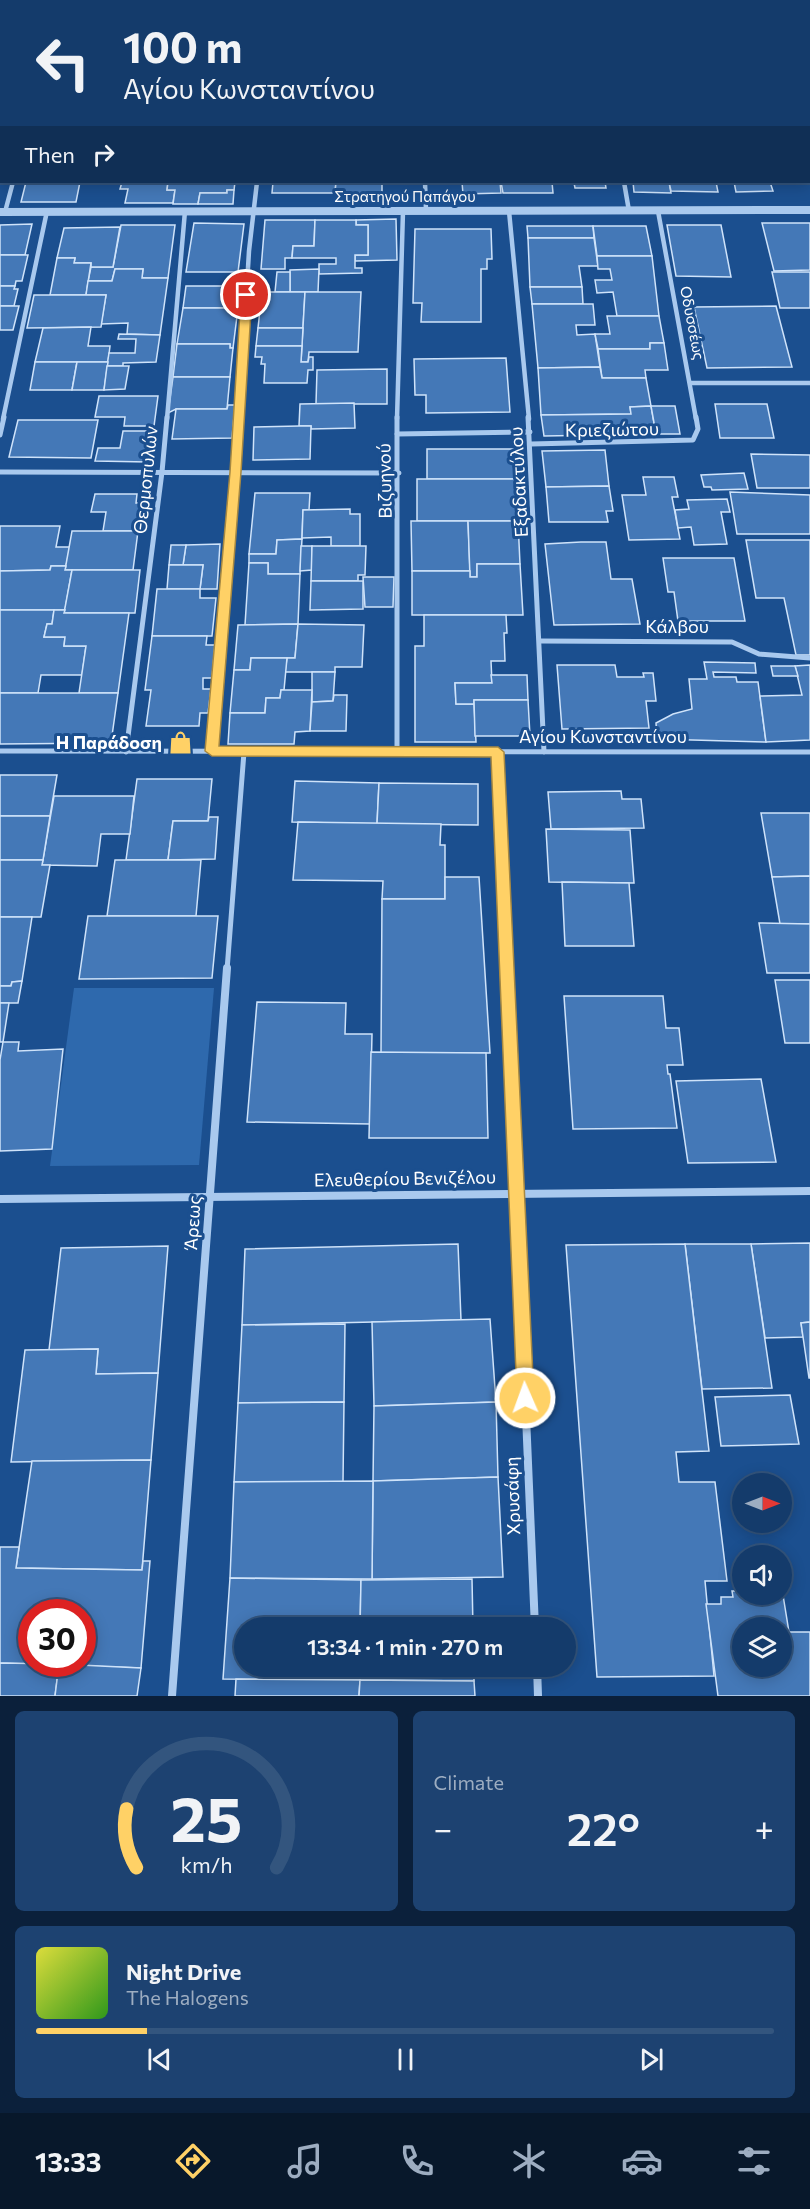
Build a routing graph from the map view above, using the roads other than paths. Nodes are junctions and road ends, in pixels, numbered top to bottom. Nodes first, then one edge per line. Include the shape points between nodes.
1 (13, 183) edge
2 (257, 183) edge
3 (426, 183) edge
4 (624, 183) edge
5 (810, 210) edge
6 (185, 211) junction
7 (254, 211) junction
8 (403, 211) junction
9 (426, 211) junction
10 (509, 211) junction
11 (629, 211) junction
12 (658, 211) junction
13 (2, 212) edge
14 (47, 212) junction
15 (691, 383) junction
16 (810, 384) edge
17 (530, 432) junction
18 (397, 434) junction
19 (0, 435) edge
20 (693, 440) joint
21 (531, 444) junction
22 (0, 472) edge
23 (162, 472) junction
24 (236, 472) junction
25 (399, 472) junction
26 (541, 641) junction
27 (810, 658) edge
28 (0, 751) edge
29 (212, 751) junction
30 (126, 752) junction
31 (244, 752) junction
32 (397, 752) junction
33 (498, 752) junction
34 (544, 752) junction
35 (810, 752) edge
36 (810, 1191) edge
37 (516, 1192) junction
38 (210, 1196) junction
39 (0, 1199) edge
40 (535, 1617) edge
41 (537, 1677) edge
42 (172, 1696) edge
43 (538, 1696) edge

1 - 13 street
2 - 7 street
3 - 9 street
4 - 11 street
5 - 12 street, Στρατηγού Παπάγου
6 - 7 street, Στρατηγού Παπάγου
6 - 14 street, Στρατηγού Παπάγου
6 - 23 street, Θερμοπυλών
7 - 8 street, Στρατηγού Παπάγου
7 - 24 street
8 - 9 street, Στρατηγού Παπάγου
8 - 18 street, Βιζυηνού
9 - 10 street, Στρατηγού Παπάγου
10 - 11 street, Στρατηγού Παπάγου
10 - 17 street, Εξαδακτύλου
11 - 12 street, Στρατηγού Παπάγου
12 - 15 street, Οδυσσέως
13 - 14 street, Στρατηγού Παπάγου
14 - 19 street
15 - 16 street
15 - 20 street, Οδυσσέως via 698,429
17 - 18 street
17 - 21 street, Εξαδακτύλου
18 - 25 street, Βιζυηνού
20 - 21 street, Κριεζιώτου
21 - 26 street, Εξαδακτύλου
22 - 23 street
23 - 24 street
23 - 30 street, Θερμοπυλών
24 - 25 street
24 - 29 street
25 - 32 street, Βιζυηνού
26 - 27 street, Κάλβου via 732,642 759,654
26 - 34 street, Εξαδακτύλου
28 - 30 street, Αγίου Κωνσταντίνου
29 - 30 street, Αγίου Κωνσταντίνου
29 - 31 street, Αγίου Κωνσταντίνου
31 - 32 street, Αγίου Κωνσταντίνου
31 - 38 street, Άρεως
32 - 33 street, Αγίου Κωνσταντίνου
33 - 34 street, Αγίου Κωνσταντίνου
33 - 37 street, Χρυσάφη
34 - 35 street, Αγίου Κωνσταντίνου
36 - 37 street, Ελευθερίου Βενιζέλου
37 - 38 street, Ελευθερίου Βενιζέλου
37 - 40 street, Χρυσάφη
38 - 39 street, Ελευθερίου Βενιζέλου
38 - 42 street, Άρεως
41 - 43 street

